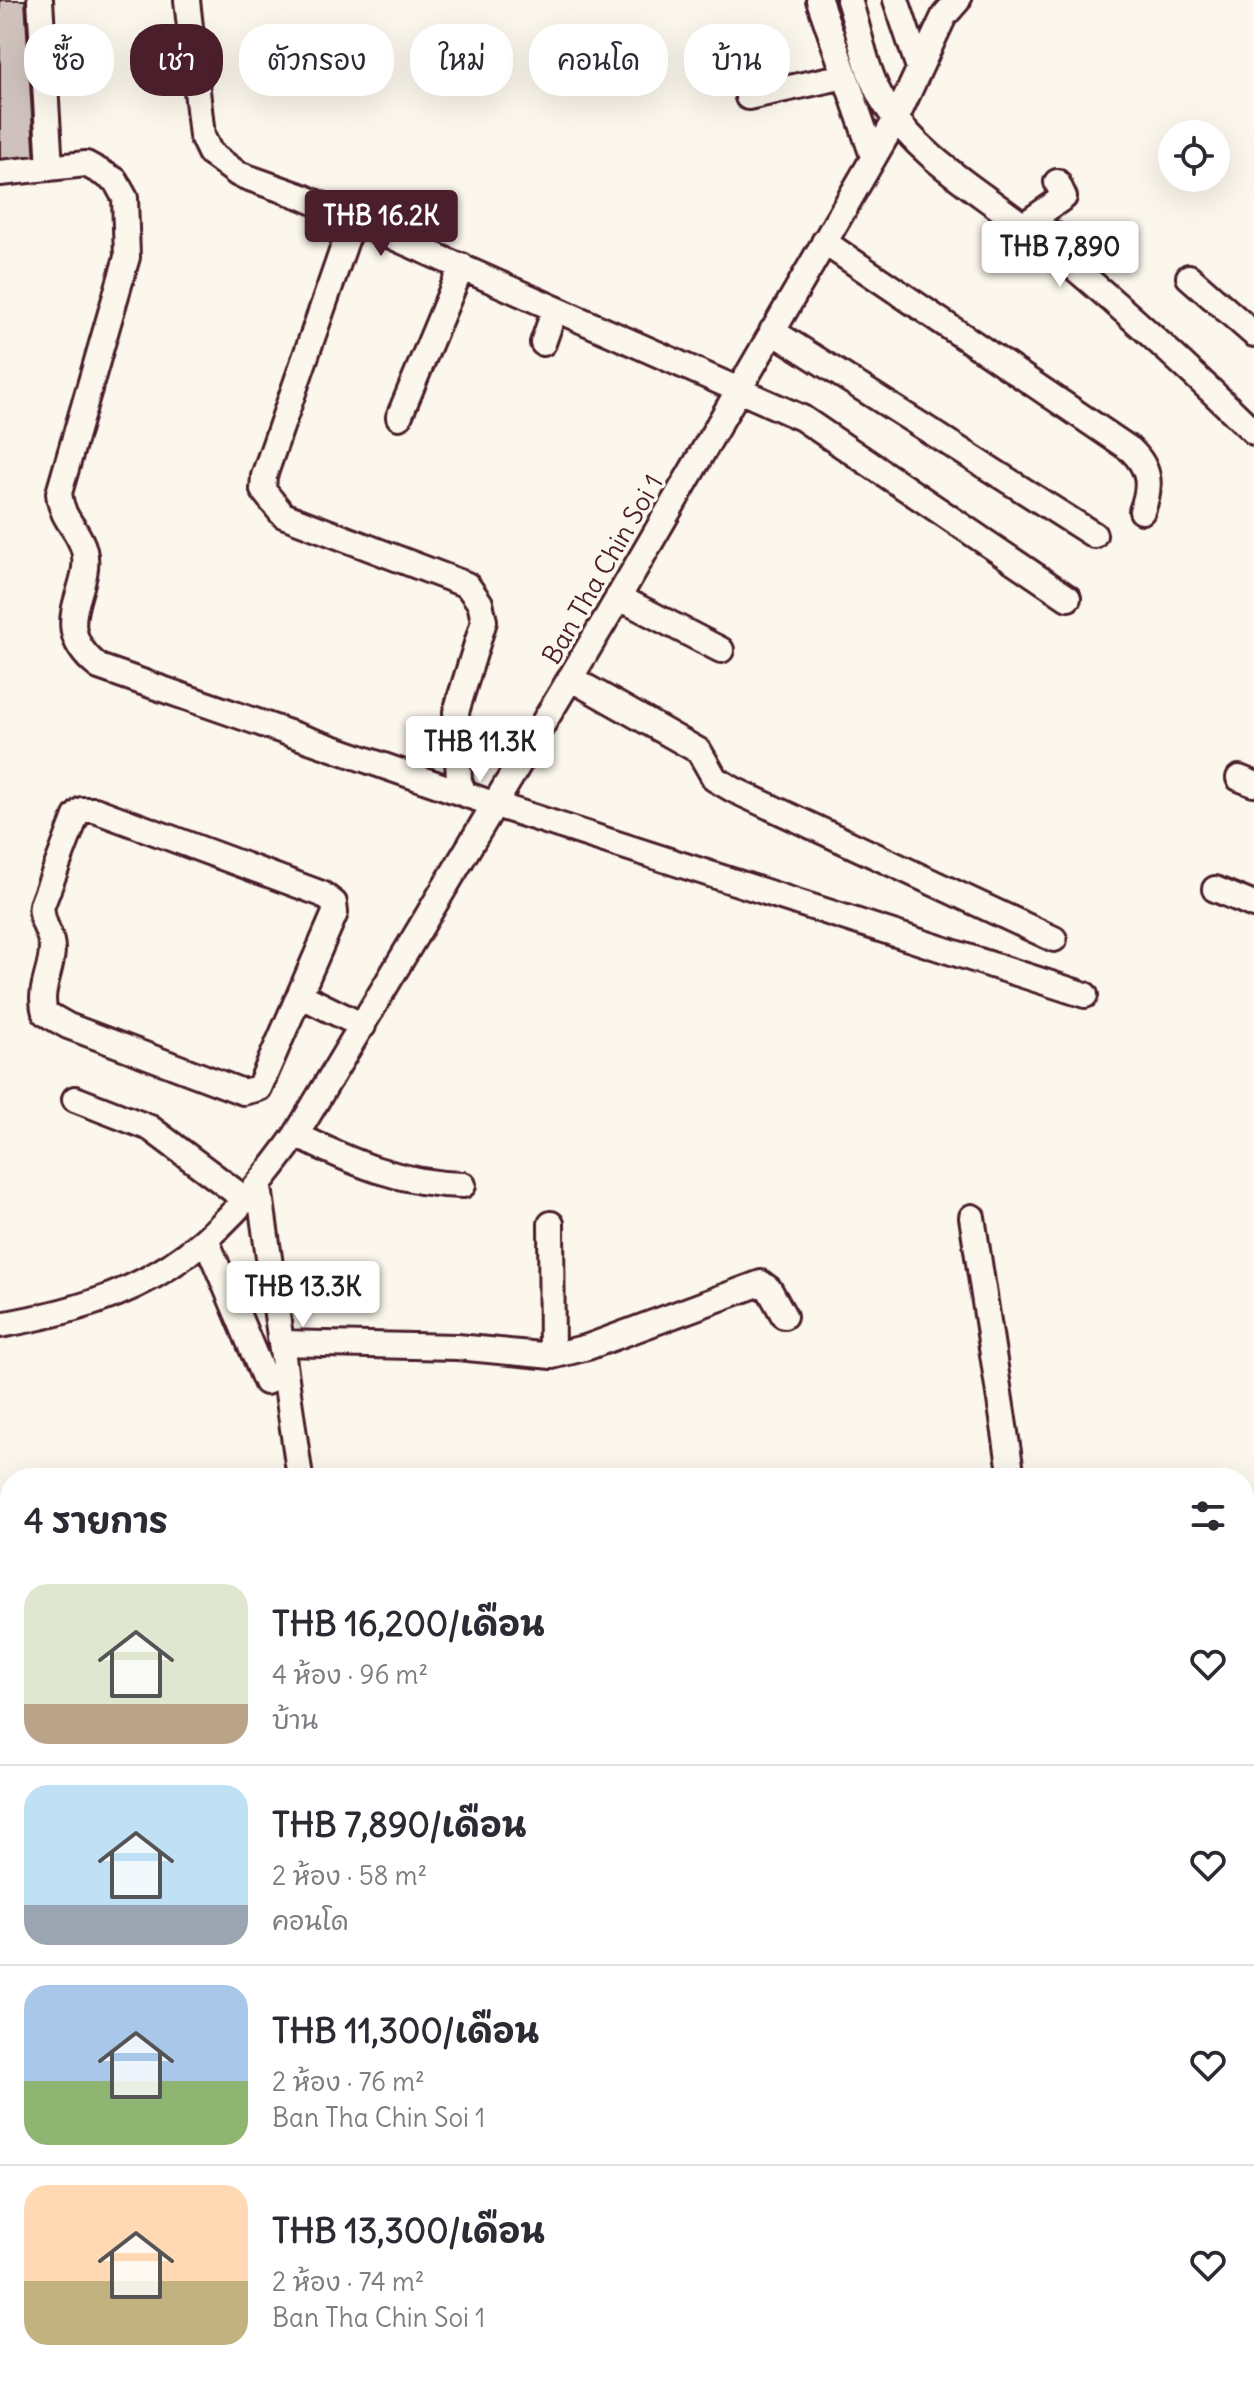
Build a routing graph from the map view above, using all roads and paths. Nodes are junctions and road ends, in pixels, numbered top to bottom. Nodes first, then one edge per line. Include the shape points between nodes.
1 (40, 0) edge
2 (187, 0) edge
3 (819, 0) edge
4 (849, 0) edge
5 (896, 0) edge
6 (958, 0) edge
7 (919, 68) junction
8 (845, 76) junction
9 (748, 97) dead end
10 (896, 117) junction
11 (875, 152) junction
12 (50, 168) junction
13 (0, 173) edge
14 (1057, 182) dead end
15 (353, 220) junction
16 (1031, 220) junction
17 (824, 242) junction
18 (1090, 246) dead end
19 (462, 266) junction
20 (1189, 277) dead end
21 (555, 309) junction
22 (772, 331) junction
23 (1254, 334) edge
24 (543, 343) dead end
25 (739, 389) junction
26 (399, 417) dead end
27 (1254, 432) edge
28 (1142, 511) dead end
29 (1094, 535) dead end
30 (618, 597) junction
31 (1068, 598) dead end
32 (721, 650) dead end
33 (570, 678) junction
34 (464, 793) junction
35 (496, 805) junction
36 (1215, 889) dead end
37 (1252, 898) edge
38 (1054, 939) dead end
39 (300, 995) junction
40 (1085, 995) dead end
41 (363, 1026) junction
42 (75, 1099) dead end
43 (296, 1135) junction
44 (463, 1185) dead end
45 (253, 1193) junction
46 (972, 1217) dead end
47 (551, 1224) dead end
48 (207, 1242) junction
49 (784, 1316) dead end
50 (0, 1325) edge
51 (281, 1343) junction
52 (552, 1356) junction
53 (266, 1382) dead end
54 (299, 1468) edge
55 (1010, 1468) edge

1 - 12 street
2 - 15 street via 202,136 210,153 238,174
3 - 8 street
4 - 10 street via 882,100
5 - 7 street
6 - 7 street, Ban Tha Chin Soi 1 via 944,16
7 - 10 street, Ban Tha Chin Soi 1
8 - 9 street
8 - 11 street
10 - 11 street, Ban Tha Chin Soi 1
10 - 16 street
10 - 27 street via 942,164 1036,235
11 - 17 street, Ban Tha Chin Soi 1
12 - 13 street
12 - 34 street via 86,164 104,172 125,198 128,218 127,257 59,493 61,512 84,551 74,610 75,632 87,657 99,667
14 - 16 street via 1064,197
15 - 19 street
15 - 34 street via 263,490 283,515 467,585 480,603 484,621 456,712 457,764
16 - 18 street via 1070,243
17 - 22 street, Ban Tha Chin Soi 1
17 - 28 street via 1131,450 1146,468 1149,484
19 - 21 street
19 - 26 street
20 - 23 street
21 - 24 street
21 - 25 street
22 - 25 street, Ban Tha Chin Soi 1
22 - 29 street
25 - 30 street, Ban Tha Chin Soi 1
25 - 31 street via 802,418
30 - 32 street
30 - 33 street, Ban Tha Chin Soi 1
33 - 35 street, Ban Tha Chin Soi 1
33 - 38 street via 699,751 715,779 734,790
34 - 35 street
35 - 40 street
35 - 41 street, Ban Tha Chin Soi 1
36 - 37 street
39 - 39 street via 264,1081 243,1092 49,1017 42,996 51,942 41,911 78,814 95,810 330,898 336,909
39 - 41 street
41 - 43 street, Ban Tha Chin Soi 1
42 - 45 street via 150,1128
43 - 44 street via 372,1171
43 - 45 street, Ban Tha Chin Soi 1
45 - 48 street, Ban Tha Chin Soi 1
45 - 51 street
46 - 55 street
47 - 52 street
48 - 50 street, Ban Tha Chin Soi 1 via 134,1288 59,1315
48 - 53 street
49 - 52 street via 769,1289 753,1284
51 - 52 street via 457,1347
51 - 54 street

